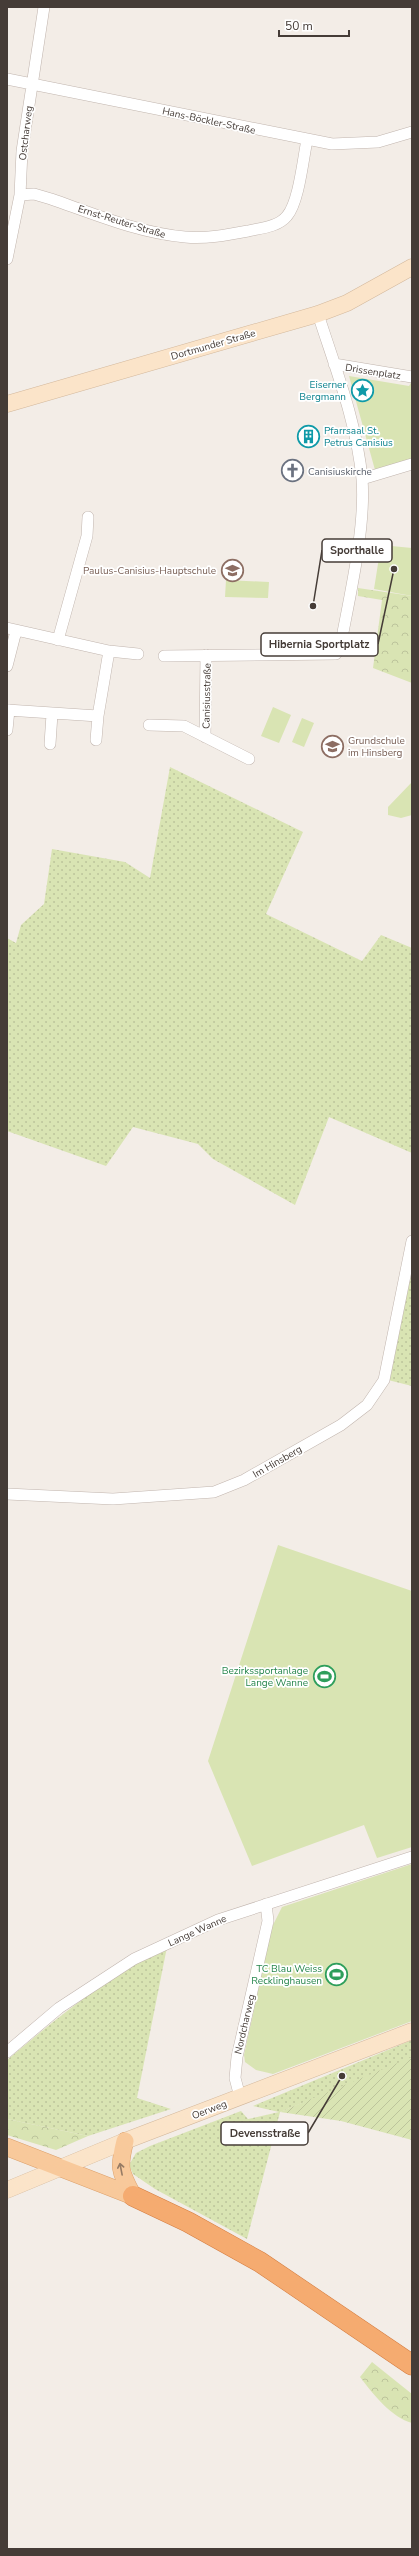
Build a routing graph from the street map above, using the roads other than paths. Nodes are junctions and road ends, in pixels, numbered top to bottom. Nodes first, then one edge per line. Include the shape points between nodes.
1 (44, 7) edge
2 (7, 79) edge
3 (31, 85) junction
4 (412, 132) edge
5 (307, 140) junction
6 (20, 195) junction
7 (7, 258) edge
8 (412, 267) edge
9 (318, 314) junction
10 (334, 364) junction
11 (412, 377) edge
12 (8, 403) edge
13 (412, 464) edge
14 (362, 479) junction
15 (88, 517) dead end
16 (12, 630) edge
17 (58, 640) junction
18 (109, 651) junction
19 (138, 654) dead end
20 (206, 655) junction
21 (164, 656) dead end
22 (7, 666) edge
23 (8, 710) edge
24 (52, 714) junction
25 (98, 716) junction
26 (149, 725) dead end
27 (7, 730) edge
28 (205, 737) junction
29 (96, 740) dead end
30 (50, 744) dead end
31 (249, 759) dead end
32 (412, 1241) edge
33 (7, 1494) edge
34 (412, 1857) edge
35 (266, 1904) junction
36 (412, 2031) edge
37 (7, 2052) edge
38 (240, 2097) junction
39 (125, 2141) junction
40 (7, 2147) edge
41 (63, 2168) junction
42 (7, 2190) edge
43 (132, 2196) junction
44 (412, 2365) edge

1 - 3 street, Ostcharweg
2 - 3 street, Hans-Böckler-Straße
3 - 5 street, Hans-Böckler-Straße
3 - 6 street, Ostcharweg via 22,151
4 - 5 street, Hans-Böckler-Straße via 378,142 358,144 332,144
5 - 6 street, Ernst-Reuter-Straße via 288,216 279,223 266,227 214,237 166,235 34,194
6 - 7 street, Ostcharweg
8 - 9 main road, Dortmunder Straße via 347,303
9 - 10 street, Drissenplatz
9 - 12 main road, Dortmunder Straße
10 - 11 street, Drissenplatz
10 - 14 street, Drissenplatz via 350,415
13 - 14 street
14 - 20 street, Canisiusstraße via 361,522 341,642 336,654
15 - 17 street via 87,536
16 - 17 street
16 - 22 street
17 - 18 street
18 - 19 street
18 - 25 street
20 - 21 street, Canisiusstraße
20 - 28 street, Canisiusstraße
23 - 24 street
23 - 27 street
24 - 25 street
24 - 30 street
25 - 29 street
26 - 28 street, Canisiusstraße via 184,726
28 - 31 street, Canisiusstraße
32 - 33 street, Im Hinsberg via 384,1380 367,1405 341,1425 244,1480 214,1492 113,1499
34 - 35 street, Lange Wanne
35 - 37 street, Lange Wanne via 218,1920 134,1959 59,2008
35 - 38 street, Nordcharweg via 268,1921 237,2056 236,2078
36 - 38 main road, Oerweg
38 - 39 main road, Oerweg
39 - 41 main road, Oerweg
43 -> 39 main road via 121,2174 120,2163
40 - 41 main road
41 - 42 main road, Oerweg
41 - 43 main road
43 - 44 highway via 188,2222 260,2262

